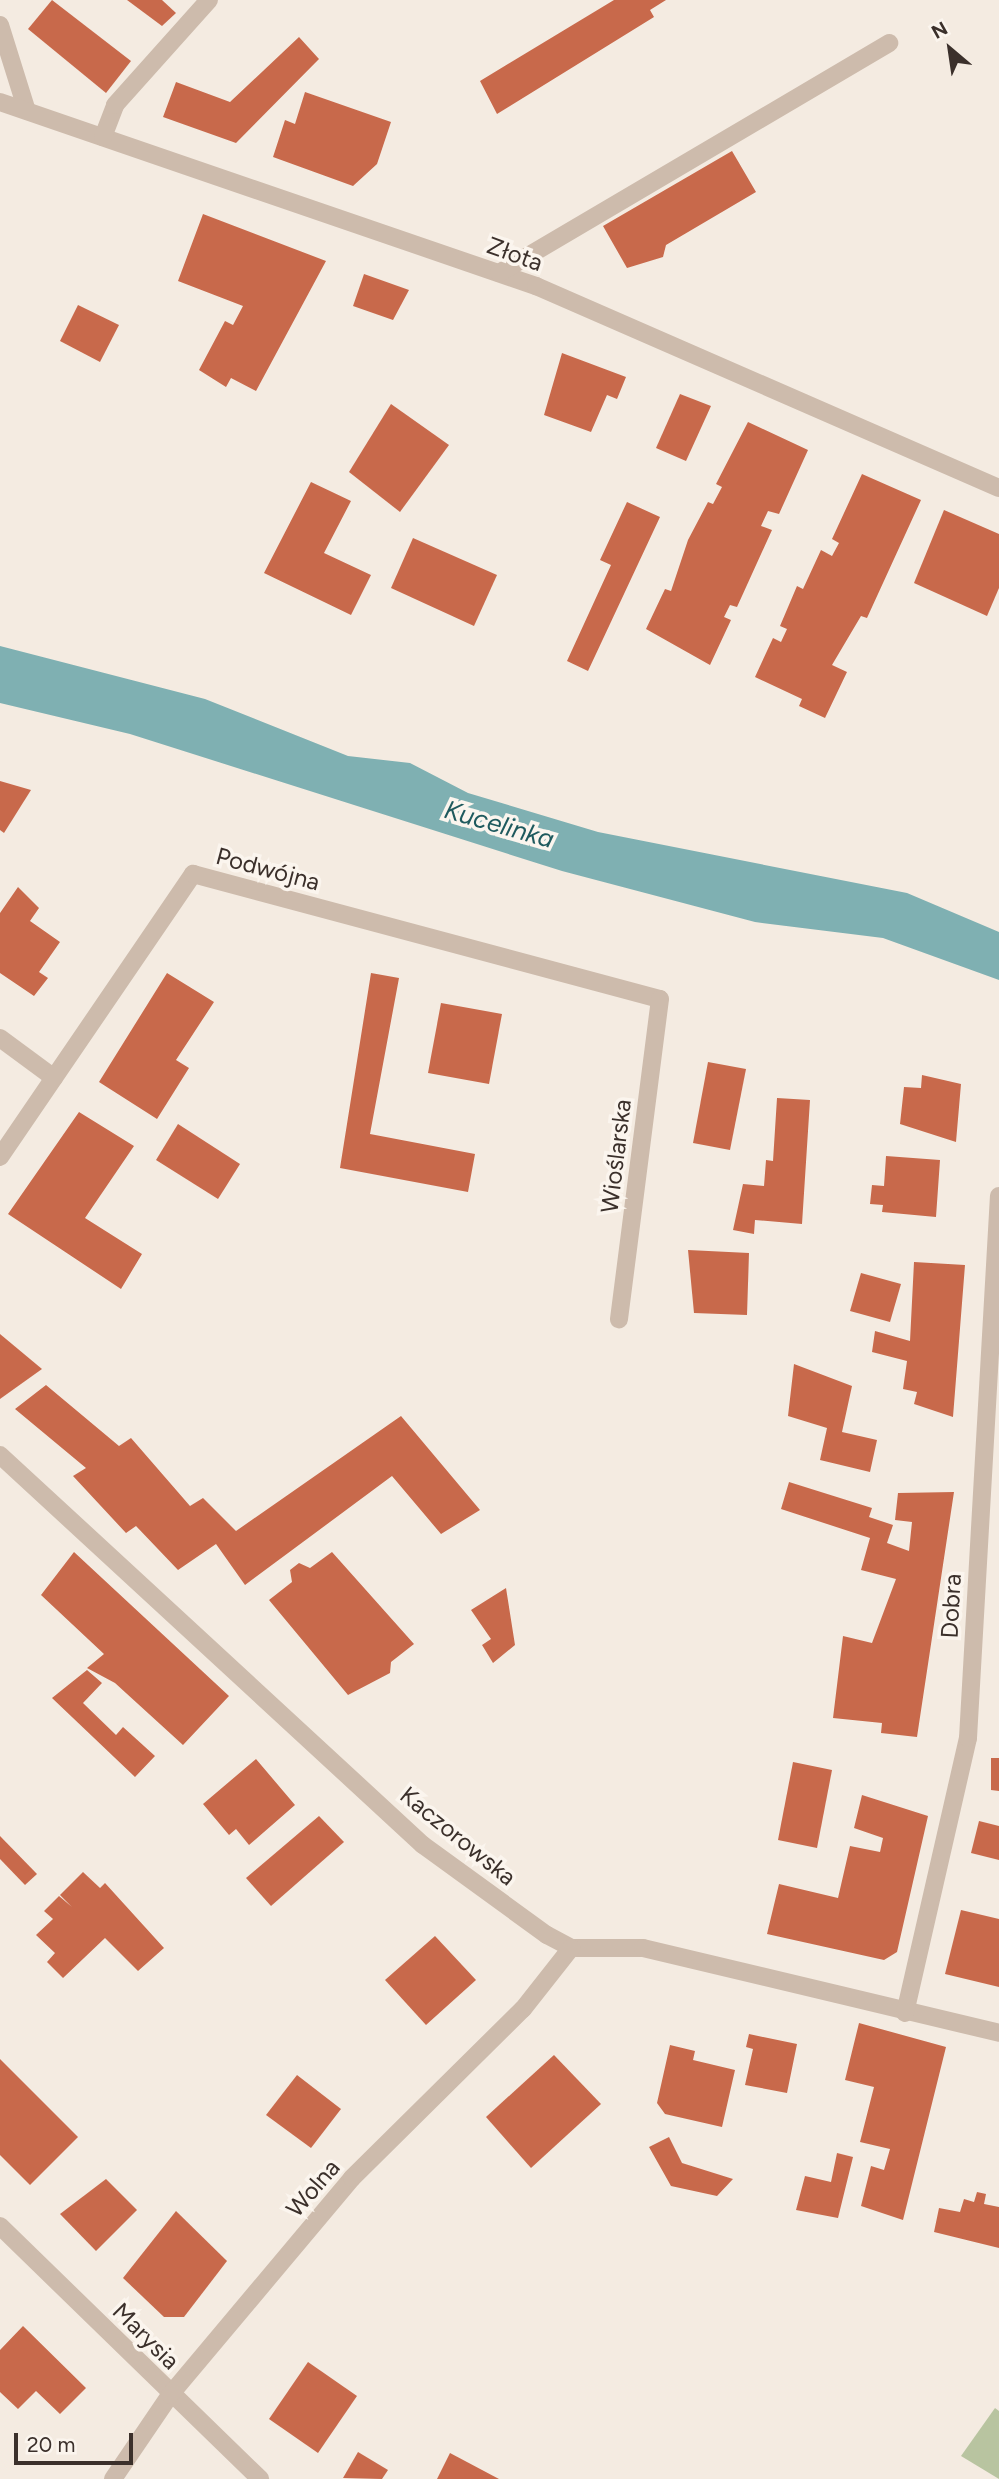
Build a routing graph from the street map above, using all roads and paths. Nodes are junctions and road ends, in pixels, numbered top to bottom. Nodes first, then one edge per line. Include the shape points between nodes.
1 (209, 0) edge
2 (0, 25) edge
3 (889, 43) dead end
4 (0, 102) edge
5 (27, 111) junction
6 (103, 137) junction
7 (499, 273) junction
8 (999, 488) edge
9 (660, 999) joint
10 (0, 1038) edge
11 (54, 1078) junction
12 (0, 1157) edge
13 (999, 1196) edge
14 (619, 1319) dead end
15 (0, 1455) edge
16 (571, 1948) junction
17 (905, 2012) junction
18 (999, 2033) edge
19 (0, 2226) edge
20 (170, 2395) junction
21 (113, 2479) edge
22 (260, 2479) edge

1 - 6 street via 115,104
2 - 5 street
3 - 7 street
4 - 5 street, Złota
5 - 6 street, Złota
6 - 7 street, Złota
7 - 8 street, Złota
9 - 11 street, Podwójna via 193,874
9 - 14 street, Wioślarska
10 - 11 street
11 - 12 street, Podwójna
13 - 17 street, Dobra via 968,1738
15 - 16 street, Kaczorowska via 423,1845
16 - 17 street via 643,1948
16 - 20 street, Wolna via 523,2009 352,2178
17 - 18 street
19 - 20 street, Marysia
20 - 21 street, Wolna
20 - 22 street, Marysia

